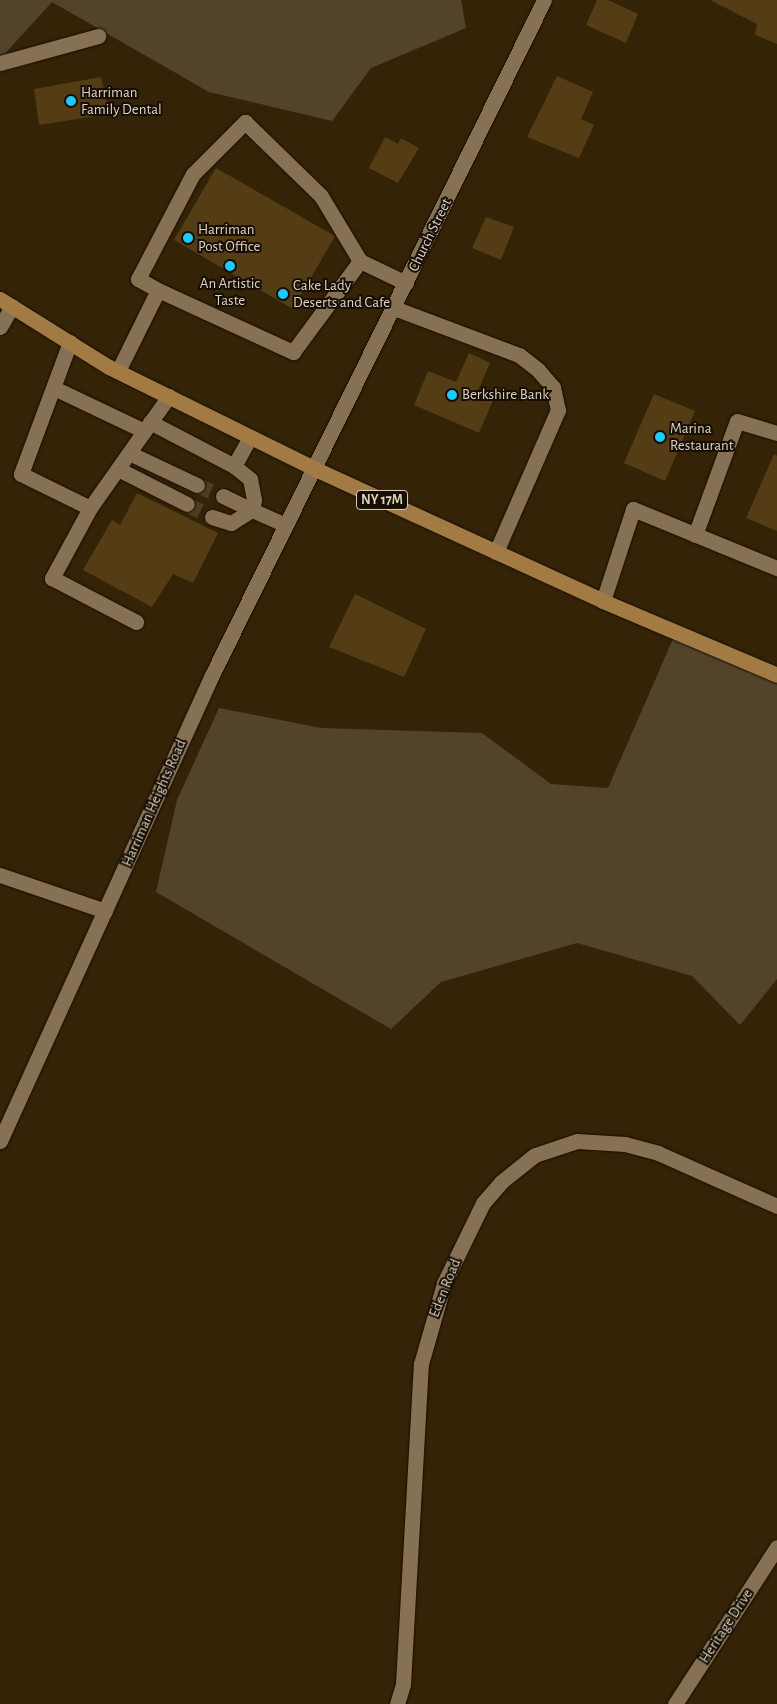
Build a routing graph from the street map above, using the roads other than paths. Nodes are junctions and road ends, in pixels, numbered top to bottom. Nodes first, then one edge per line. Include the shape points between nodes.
1 (544, 0) edge
2 (98, 36) dead end
3 (0, 63) edge
4 (360, 261) junction
5 (406, 283) junction
6 (158, 290) junction
7 (6, 302) edge
8 (394, 308) junction
9 (0, 327) edge
10 (70, 342) junction
11 (118, 371) junction
12 (54, 388) junction
13 (168, 396) junction
14 (147, 427) junction
15 (777, 433) edge
16 (250, 437) junction
17 (129, 453) junction
18 (234, 466) junction
19 (313, 468) junction
20 (118, 469) junction
21 (197, 485) tunnel mouth
22 (223, 496) tunnel mouth
23 (187, 504) tunnel mouth
24 (90, 508) junction
25 (252, 510) junction
26 (212, 517) tunnel mouth
27 (284, 524) junction
28 (695, 534) junction
29 (496, 552) junction
30 (777, 568) edge
31 (603, 601) junction
32 (136, 622) dead end
33 (777, 675) edge
34 (0, 875) edge
35 (105, 911) junction
36 (0, 1141) edge
37 (777, 1206) edge
38 (777, 1547) edge
39 (397, 1704) edge
40 (675, 1704) edge

1 - 5 street, Church Street
2 - 3 street
4 - 5 street
4 - 6 street via 293,352
4 - 6 street via 321,196 245,122 193,174 138,279
5 - 8 street, Church Street
6 - 11 street
7 - 9 street
7 - 10 main road, NY 17M
8 - 19 street, Church Street
8 - 29 street via 519,355 553,387 558,410
10 - 11 main road, NY 17M
10 - 12 street
11 - 13 main road, NY 17M
12 - 14 street
12 - 24 street via 21,474
13 - 14 street
13 - 16 main road, NY 17M
14 - 17 street
14 - 18 street
15 - 28 street via 738,421
16 - 18 street
16 - 19 main road, NY 17M
17 - 20 street
17 - 21 street
18 - 25 street via 250,479 254,500
19 - 27 street, Harriman Heights Road
19 - 29 main road, NY 17M
20 - 23 street
20 - 24 street
22 - 25 street
24 - 32 street via 52,578
25 - 26 street via 231,523
25 - 27 street
27 - 35 street, Harriman Heights Road
28 - 30 street
28 - 31 street via 633,509
29 - 31 main road, NY 17M
31 - 33 main road, NY 17M
34 - 35 street
35 - 36 street, Harriman Heights Road
37 - 39 street, Eden Road via 658,1153 625,1144 577,1141 535,1155 501,1182 483,1203 444,1283 421,1364 403,1684
38 - 40 street, Heritage Drive

